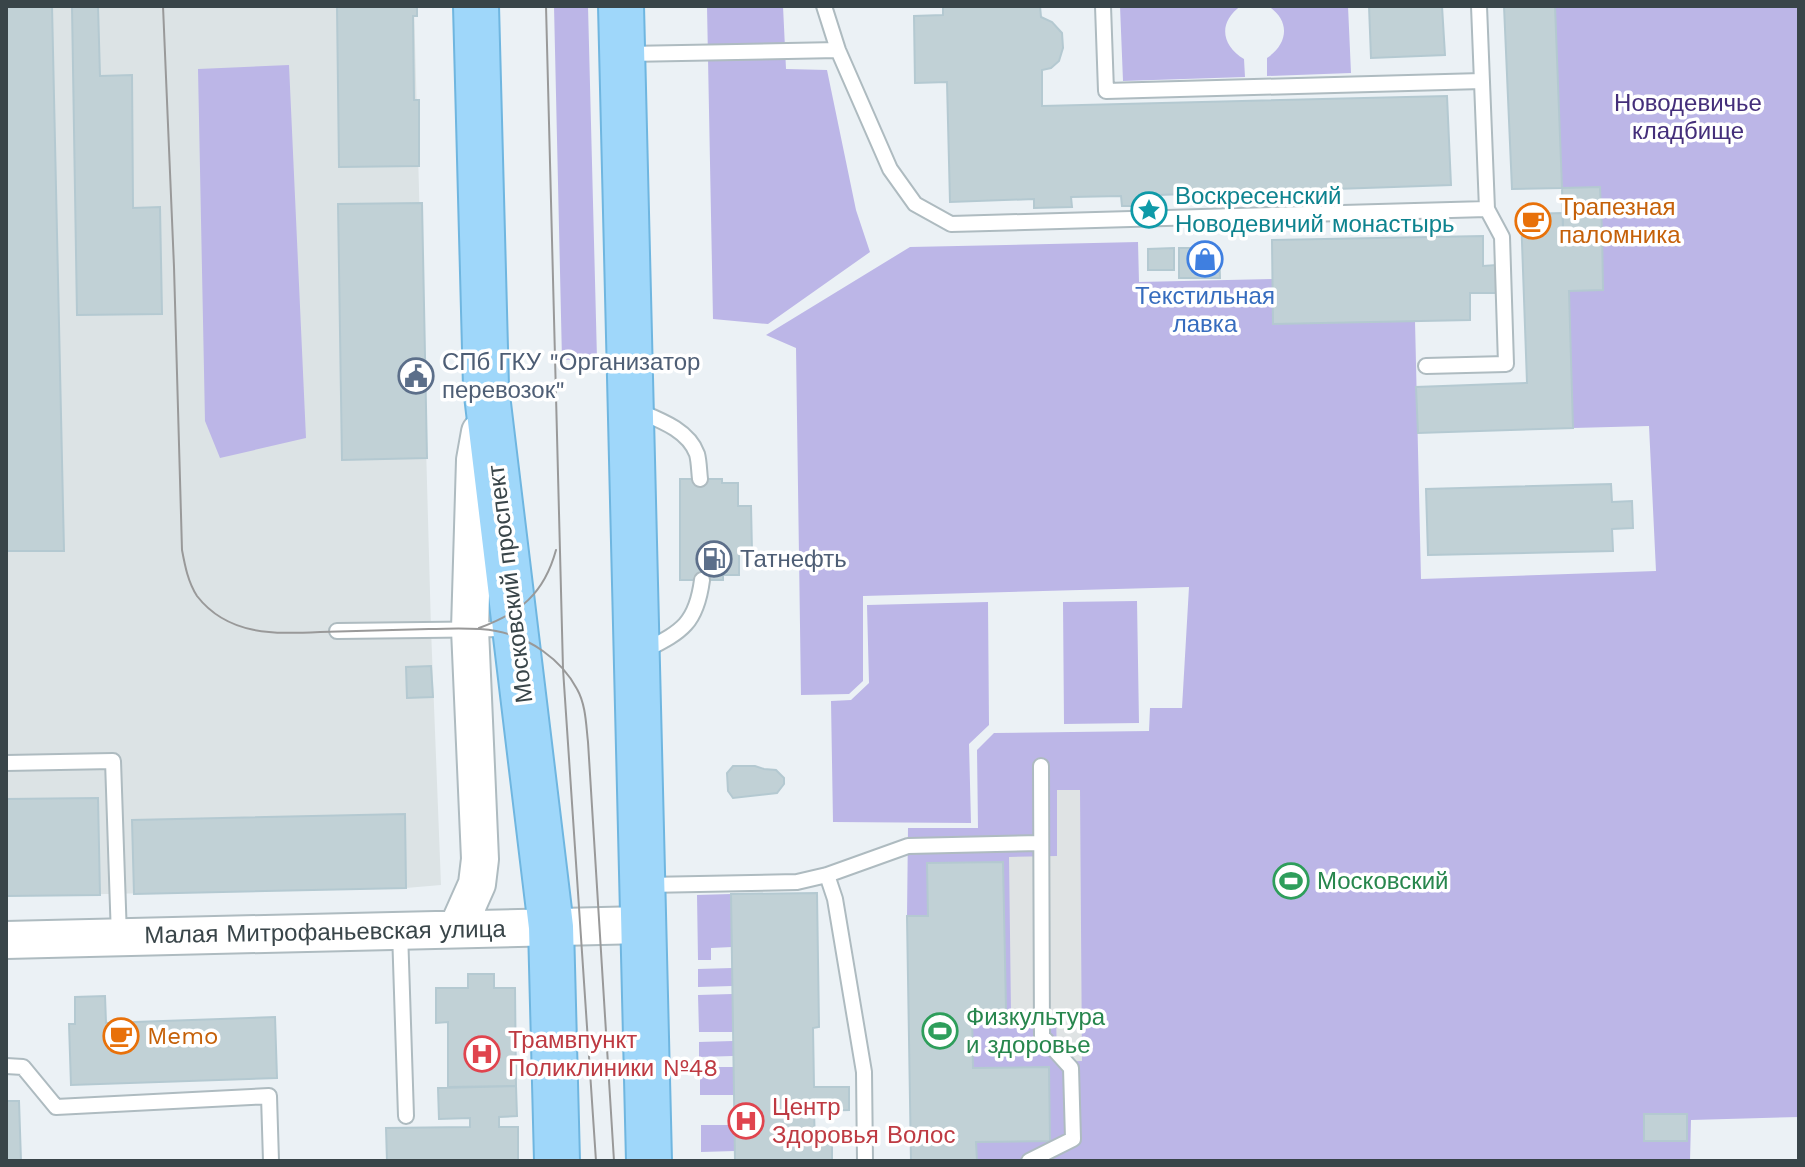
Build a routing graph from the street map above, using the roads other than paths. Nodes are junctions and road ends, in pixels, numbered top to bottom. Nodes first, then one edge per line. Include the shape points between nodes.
1 (476, 6) edge
2 (621, 6) edge
3 (824, 6) edge
4 (1103, 6) edge
5 (1479, 6) edge
6 (838, 50) junction
7 (622, 54) junction
8 (1482, 81) junction
9 (1487, 209) junction
10 (1426, 366) dead end
11 (486, 387) junction
12 (631, 408) junction
13 (700, 479) dead end
14 (702, 580) dead end
15 (470, 629) junction
16 (516, 629) junction
17 (337, 631) dead end
18 (638, 655) junction
19 (6, 763) edge
20 (1041, 766) dead end
21 (1041, 843) junction
22 (827, 875) junction
23 (643, 905) junction
24 (551, 927) junction
25 (457, 929) junction
26 (400, 930) junction
27 (119, 937) junction
28 (6, 940) edge
29 (6, 1066) edge
30 (406, 1116) dead end
31 (271, 1161) edge
32 (557, 1161) edge
33 (649, 1161) edge
34 (865, 1161) edge
35 (1029, 1161) edge

1 - 11 main road, Московский проспект
2 - 7 main road
3 - 6 lane
4 - 8 lane via 1106,91
5 - 8 lane
6 - 7 lane
6 - 9 lane via 890,169 915,204 951,224
7 - 12 main road
8 - 9 lane
9 - 10 lane via 1502,237 1506,364
11 - 15 street via 475,460
11 - 16 main road, Московский проспект
12 - 13 lane via 689,440 697,453
12 - 18 main road
14 - 18 lane via 694,614 677,634
15 - 16 lane
15 - 17 lane
15 - 25 street via 480,859 477,884
16 - 24 main road, Московский проспект
18 - 23 main road
19 - 27 lane via 113,761
20 - 21 lane
21 - 22 lane via 908,846
21 - 35 lane via 1042,1036 1071,1068 1073,1139
22 - 23 lane
22 - 34 lane via 864,1072
23 - 24 street, Малая Митрофаньевская улица
23 - 33 main road
24 - 25 street, Малая Митрофаньевская улица
24 - 32 main road, Московский проспект
25 - 26 street, Малая Митрофаньевская улица
26 - 27 street, Малая Митрофаньевская улица
26 - 30 lane
27 - 28 street, Малая Митрофаньевская улица
29 - 31 lane via 23,1067 56,1107 269,1096

